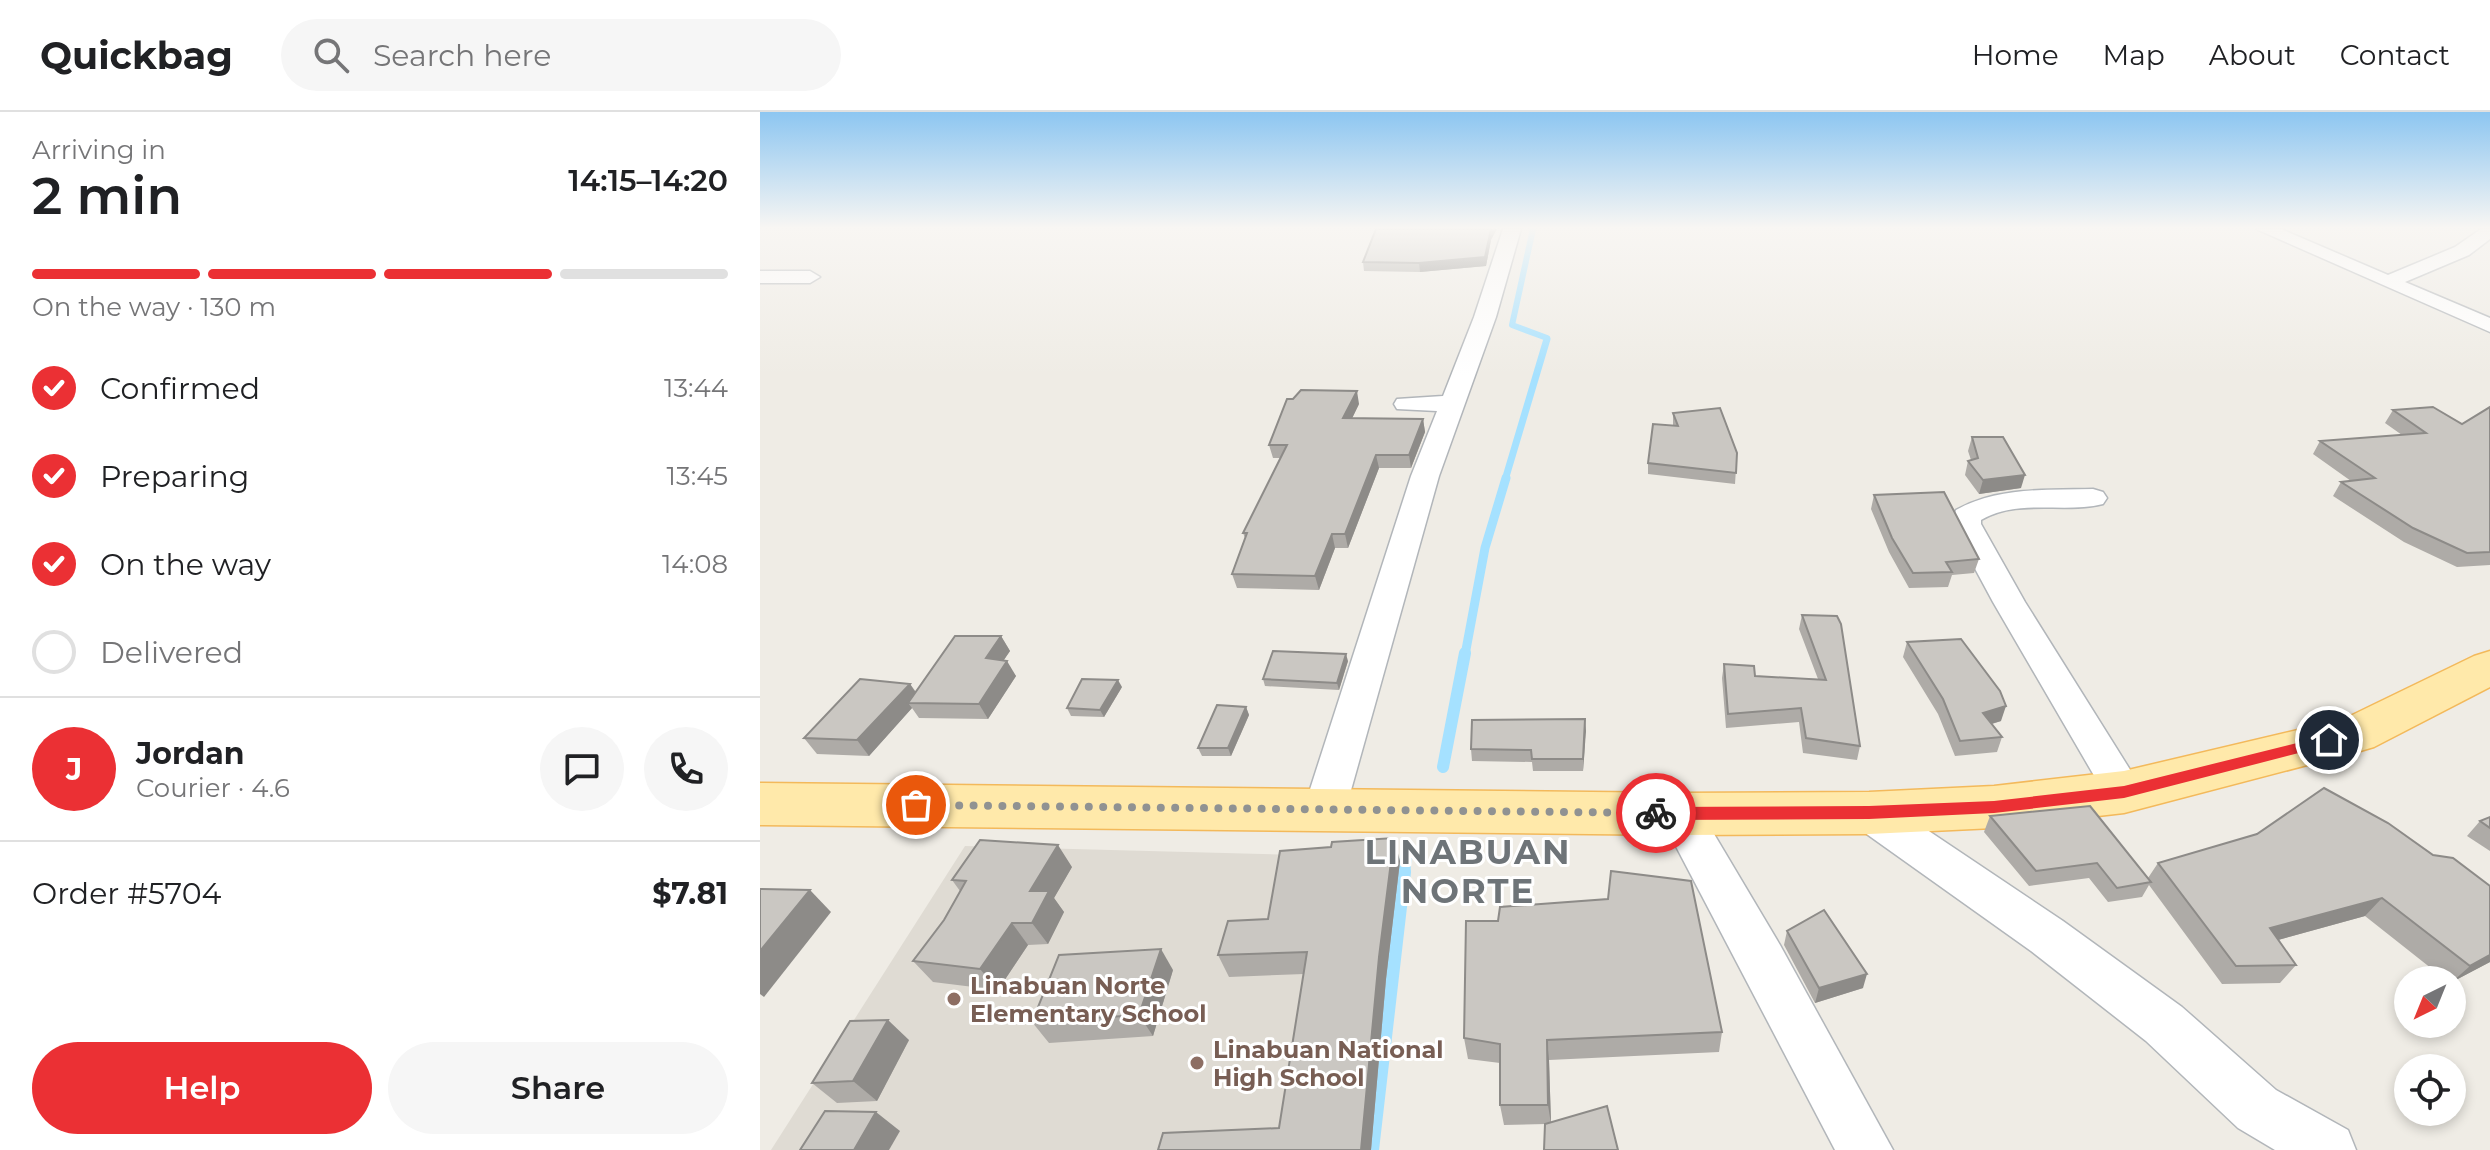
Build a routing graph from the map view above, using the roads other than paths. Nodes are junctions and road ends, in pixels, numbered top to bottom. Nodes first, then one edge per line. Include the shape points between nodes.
1 (1497, 277) edge
2 (2377, 277) edge
3 (2399, 277) edge
4 (2388, 282) junction
5 (2490, 326) edge
6 (1453, 403) junction
7 (1406, 404) dead end
8 (2093, 498) dead end
9 (2490, 667) edge
10 (2124, 792) junction
11 (760, 804) edge
12 (1325, 808) junction
13 (1869, 813) junction
14 (1680, 814) junction
15 (1865, 1150) edge
16 (2328, 1150) edge

1 - 6 street
2 - 4 street
3 - 4 street
4 - 5 street
6 - 7 street
6 - 12 street via 1425,476
8 - 10 street via 2015,501 1974,510 1966,524
9 - 10 main road via 2357,734
10 - 13 main road via 1994,807
11 - 12 main road
12 - 14 main road
13 - 14 main road
13 - 16 street via 2164,1024 2257,1109
14 - 15 street

